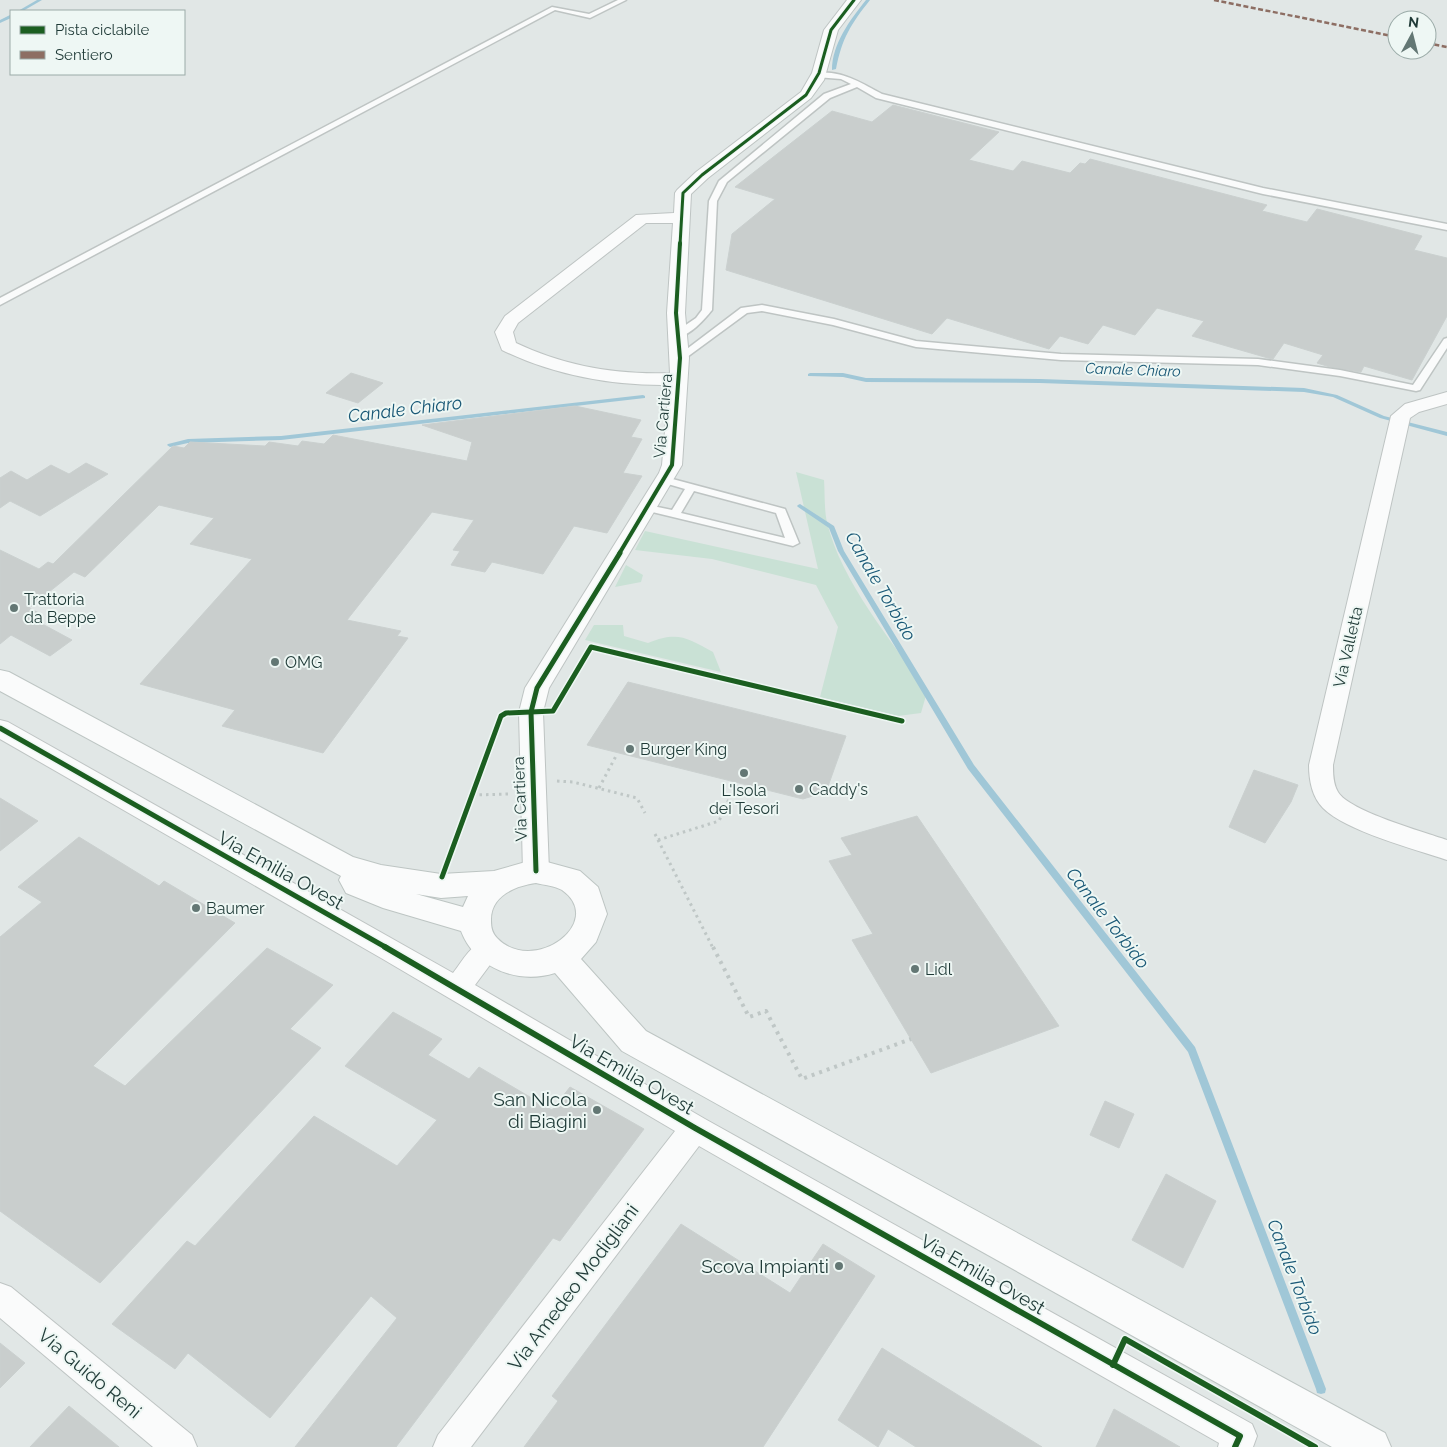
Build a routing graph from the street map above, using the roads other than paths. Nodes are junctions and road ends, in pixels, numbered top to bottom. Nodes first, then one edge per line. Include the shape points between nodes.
1 (559, 0) edge
2 (623, 0) edge
3 (854, 0) edge
4 (554, 8) junction
5 (820, 75) junction
6 (860, 84) junction
7 (681, 218) junction
8 (1447, 228) edge
9 (0, 302) edge
10 (677, 335) junction
11 (1447, 341) edge
12 (680, 358) junction
13 (680, 380) junction
14 (1447, 398) edge
15 (665, 480) junction
16 (691, 487) junction
17 (648, 508) junction
18 (675, 514) junction
19 (0, 679) edge
20 (0, 728) edge
21 (1447, 850) edge
22 (344, 866) junction
23 (536, 871) junction
24 (500, 882) junction
25 (474, 922) junction
26 (487, 950) junction
27 (560, 957) junction
28 (457, 988) junction
29 (695, 1128) junction
30 (0, 1298) edge
31 (180, 1447) edge
32 (450, 1447) edge
33 (1235, 1447) edge
34 (1371, 1447) edge

1 - 4 lane via 552,4
2 - 4 lane via 590,16
3 - 5 street, Via Cartiera via 828,36
4 - 9 lane
5 - 6 lane
5 - 7 street, Via Cartiera via 806,95 688,187 683,193
6 - 8 lane via 878,96 1263,191
6 - 10 lane via 827,96 723,182 713,201 706,310 699,320
7 - 10 street, Via Cartiera
7 - 13 street, Via Cartiera via 642,218 511,320 504,332 508,346 520,353 610,375
10 - 12 street, Via Cartiera
11 - 12 lane via 1416,388 1258,362 1061,357 916,344 834,322 762,308 744,310
12 - 13 street, Via Cartiera
13 - 15 street, Via Cartiera via 672,465
14 - 21 street, Via Valletta via 1412,408 1400,420 1321,765 1325,791 1331,801 1346,812
15 - 16 lane
15 - 17 street, Via Cartiera
16 - 18 lane
16 - 18 lane via 781,511 793,543
17 - 18 lane
17 - 23 street, Via Cartiera via 537,688 531,712
19 - 22 main road, Via Emilia Ovest
20 - 28 street, Via Emilia Ovest
22 - 24 main road, Via Emilia Ovest via 381,877 441,886
22 - 25 main road, Via Emilia Ovest via 357,884 394,900
23 - 24 main road via 517,874
23 - 27 main road via 554,873 571,880 591,903 592,919 587,934 576,947
24 - 25 main road via 481,900
25 - 26 main road via 478,937
26 - 27 main road via 502,959 521,964 541,963
26 - 28 street
27 - 34 main road, Via Emilia Ovest via 634,1041
28 - 29 street, Via Emilia Ovest
29 - 32 street, Via Amedeo Modigliani
29 - 33 street, Via Emilia Ovest via 1240,1436
30 - 31 street, Via Guido Reni

